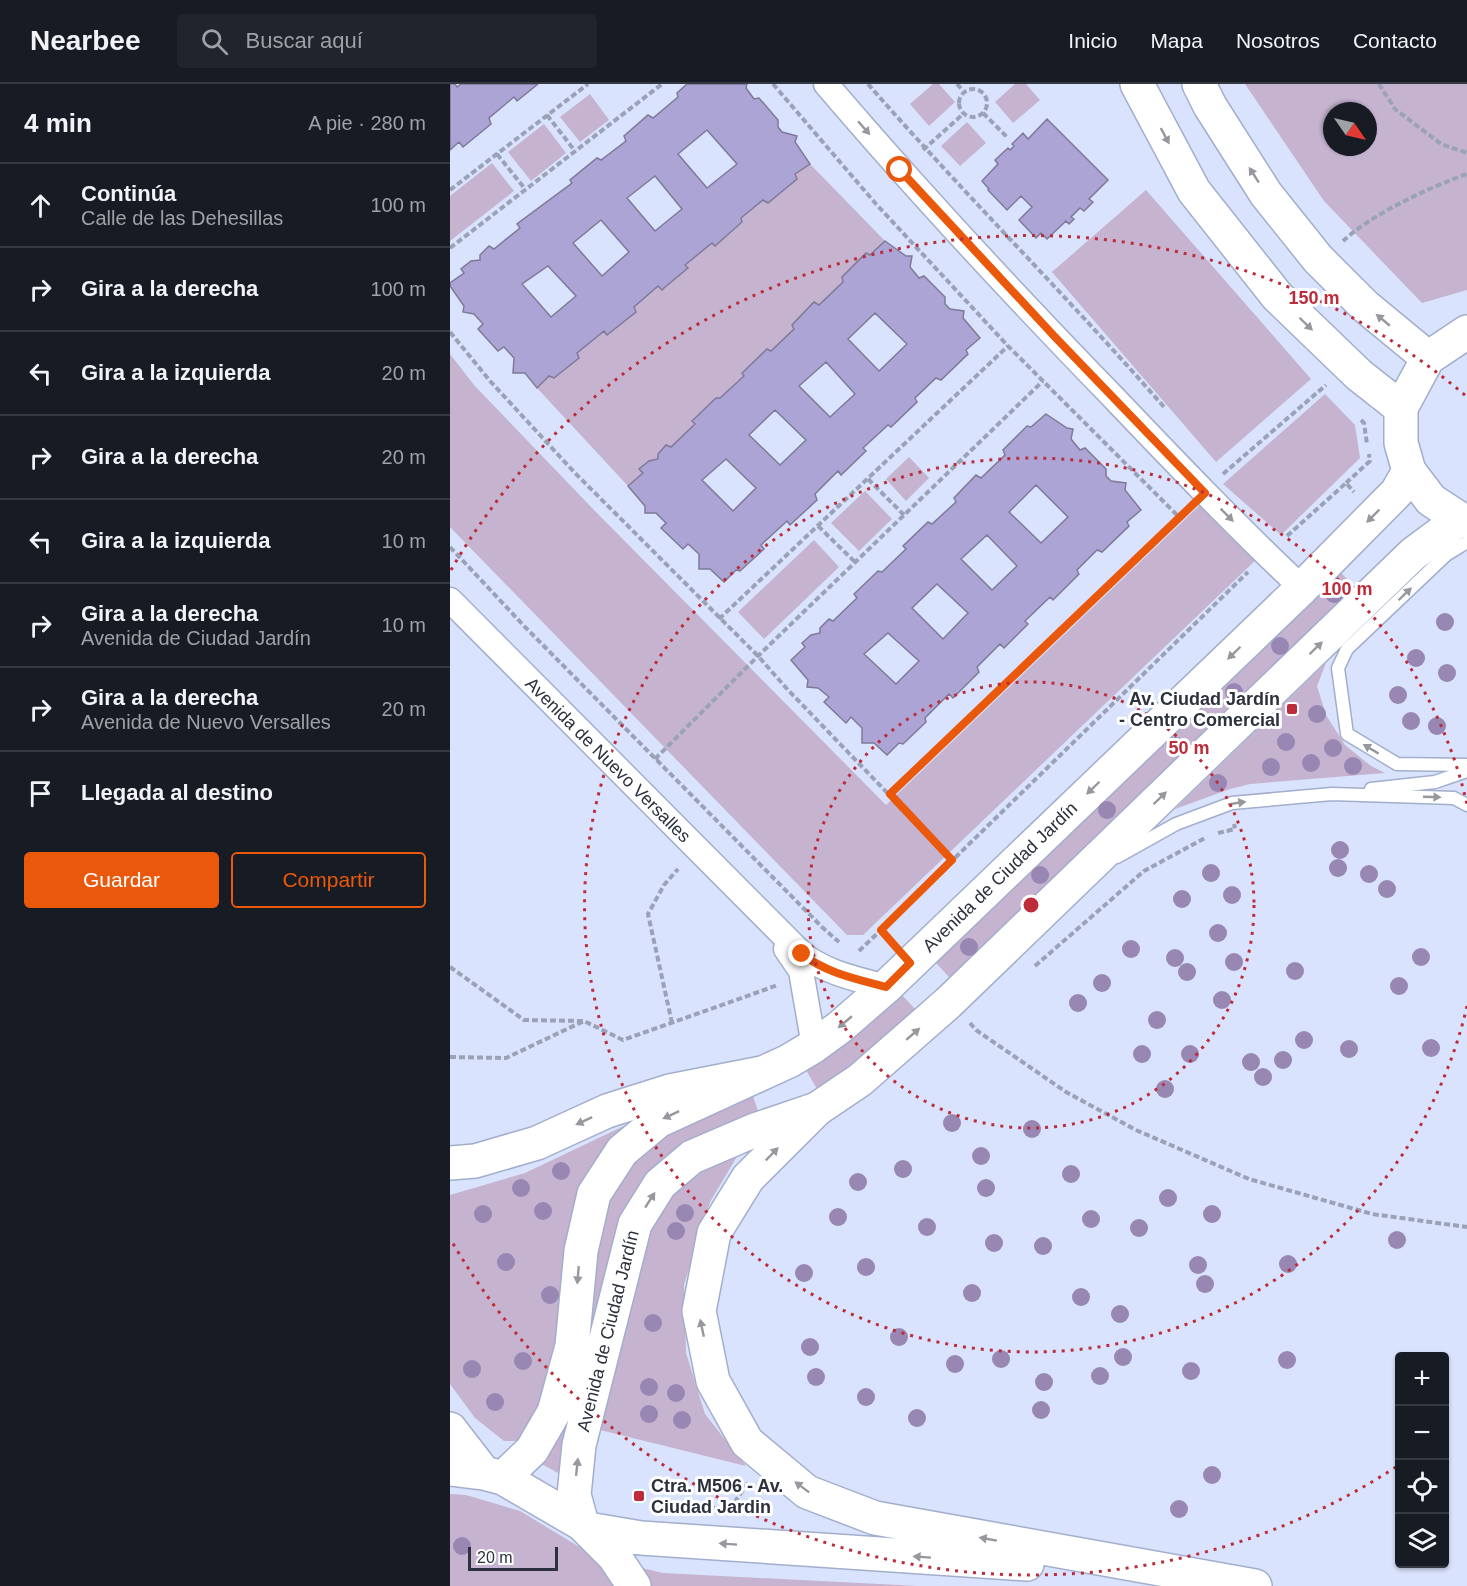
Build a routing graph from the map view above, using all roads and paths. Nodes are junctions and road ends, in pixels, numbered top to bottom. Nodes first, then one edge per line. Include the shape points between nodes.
1 (588, 84) edge
2 (662, 84) edge
3 (773, 84) edge
4 (826, 84) edge
5 (868, 84) edge
6 (957, 84) edge
7 (1137, 84) edge
8 (1199, 84) edge
9 (1379, 84) edge
10 (964, 92) junction
11 (983, 113) junction
12 (963, 114) junction
13 (547, 115) junction
14 (1008, 138) dead end
15 (924, 149) junction
16 (575, 151) junction
17 (1467, 153) edge
18 (497, 154) junction
19 (900, 170) junction
20 (1467, 174) edge
21 (525, 189) junction
22 (450, 190) edge
23 (450, 248) edge
24 (1351, 249) dead end
25 (1467, 332) edge
26 (451, 335) edge
27 (1008, 346) junction
28 (1428, 358) junction
29 (1043, 381) junction
30 (1333, 393) dead end
31 (1401, 408) junction
32 (1167, 411) dead end
33 (1356, 415) dead end
34 (1409, 471) junction
35 (868, 479) junction
36 (1346, 483) dead end
37 (1205, 493) junction
38 (904, 514) junction
39 (1179, 517) junction
40 (818, 526) junction
41 (1465, 528) edge
42 (450, 547) edge
43 (1267, 554) junction
44 (855, 562) junction
45 (1302, 588) junction
46 (450, 600) edge
47 (719, 619) junction
48 (758, 656) junction
49 (655, 759) junction
50 (1467, 765) edge
51 (1467, 771) edge
52 (890, 794) junction
53 (1332, 794) junction
54 (1232, 803) junction
55 (1467, 804) edge
56 (952, 860) junction
57 (678, 869) dead end
58 (1072, 883) junction
59 (767, 919) junction
60 (881, 930) junction
61 (910, 963) junction
62 (450, 967) edge
63 (1031, 969) dead end
64 (786, 982) dead end
65 (886, 987) junction
66 (584, 1021) junction
67 (672, 1023) junction
68 (962, 1026) dead end
69 (814, 1046) junction
70 (450, 1057) edge
71 (762, 1073) junction
72 (817, 1108) junction
73 (450, 1163) edge
74 (1467, 1227) edge
75 (450, 1429) edge
76 (765, 1458) junction
77 (450, 1469) edge
78 (493, 1475) junction
79 (658, 1500) dead end
80 (585, 1527) junction
81 (1190, 1575) junction
82 (634, 1586) edge
83 (1256, 1586) edge

1 - 13 path
2 - 16 path
3 - 27 path via 876,204
4 -> 19 street
5 - 15 path
6 - 10 path
7 -> 31 main road via 1194,191 1277,296 1359,375
28 -> 8 main road via 1365,306 1318,260 1266,194
9 - 17 path via 1395,109 1440,144
10 - 11 path via 976,89 986,97
10 - 12 path via 959,98
11 - 12 path via 971,117
11 - 14 path
12 - 15 path
13 - 16 path
13 - 18 path
15 - 19 path
15 - 32 path
16 - 21 path
18 - 21 path
18 - 22 path
19 - 37 street
20 - 24 path via 1435,185 1363,225 1343,240
21 - 23 path
25 - 28 main road
26 - 47 path via 575,473
27 - 29 path
27 - 35 path
28 - 31 main road
29 - 38 path
29 - 39 path
30 - 37 path via 1326,385
31 - 34 main road via 1401,443
33 - 36 path via 1364,423 1370,460
34 - 41 main road via 1431,500
34 -> 45 main road, Avenida de Ciudad Jardín via 1397,492
35 - 38 path
35 - 40 path
37 - 39 path
37 -> 43 street
38 - 44 path
39 - 52 path
40 - 44 path
40 - 47 path
50 -> 41 lane via 1397,764 1347,734 1338,669 1347,649 1446,555
58 -> 41 main road, Avenida de Ciudad Jardín via 1413,554
42 - 49 path
43 - 45 street
43 - 56 path
44 - 48 path
45 -> 61 main road, Avenida de Ciudad Jardín
46 - 59 street, Avenida de Nuevo Versalles
47 - 48 path
48 - 49 path
48 - 52 path
49 - 60 path via 838,942 859,951
51 - 53 lane via 1435,782
52 - 56 path
54 -> 53 lane
53 -> 55 lane via 1454,798
54 - 58 lane via 1176,824
54 - 63 path via 1235,829 1209,836 1144,871
56 - 60 path
57 - 67 path via 648,914
72 -> 58 main road, Avenida de Ciudad Jardín via 860,1080 948,1003
59 - 65 street, Avenida de Nuevo Versalles via 813,963
59 - 69 street, Avenida de Nuevo Versalles via 801,971
60 - 61 path
61 - 65 main road, Avenida de Ciudad Jardín
62 - 66 path via 524,1020
64 - 67 path
65 -> 69 main road, Avenida de Ciudad Jardín
66 - 67 path via 623,1040
66 - 70 path via 506,1058
68 - 74 path via 968,1021 1066,1092 1136,1130 1249,1179 1372,1214
69 - 71 main road, Avenida de Ciudad Jardín
71 -> 73 main road via 670,1091 608,1111 537,1143 475,1161
71 -> 78 main road, Avenida de Ciudad Jardín via 658,1121 622,1151 594,1194 581,1251 572,1346 554,1412 532,1450
76 -> 72 main road via 747,1442 713,1381 699,1311 714,1233 748,1179
80 -> 72 main road, Avenida de Ciudad Jardín via 574,1495 579,1444 635,1224 660,1184 692,1157
75 - 78 main road
76 - 79 path via 729,1510
81 -> 76 main road via 875,1518 807,1492
77 - 78 main road
78 - 80 main road
81 -> 80 main road via 641,1538
80 - 82 main road via 614,1556
81 - 83 main road

